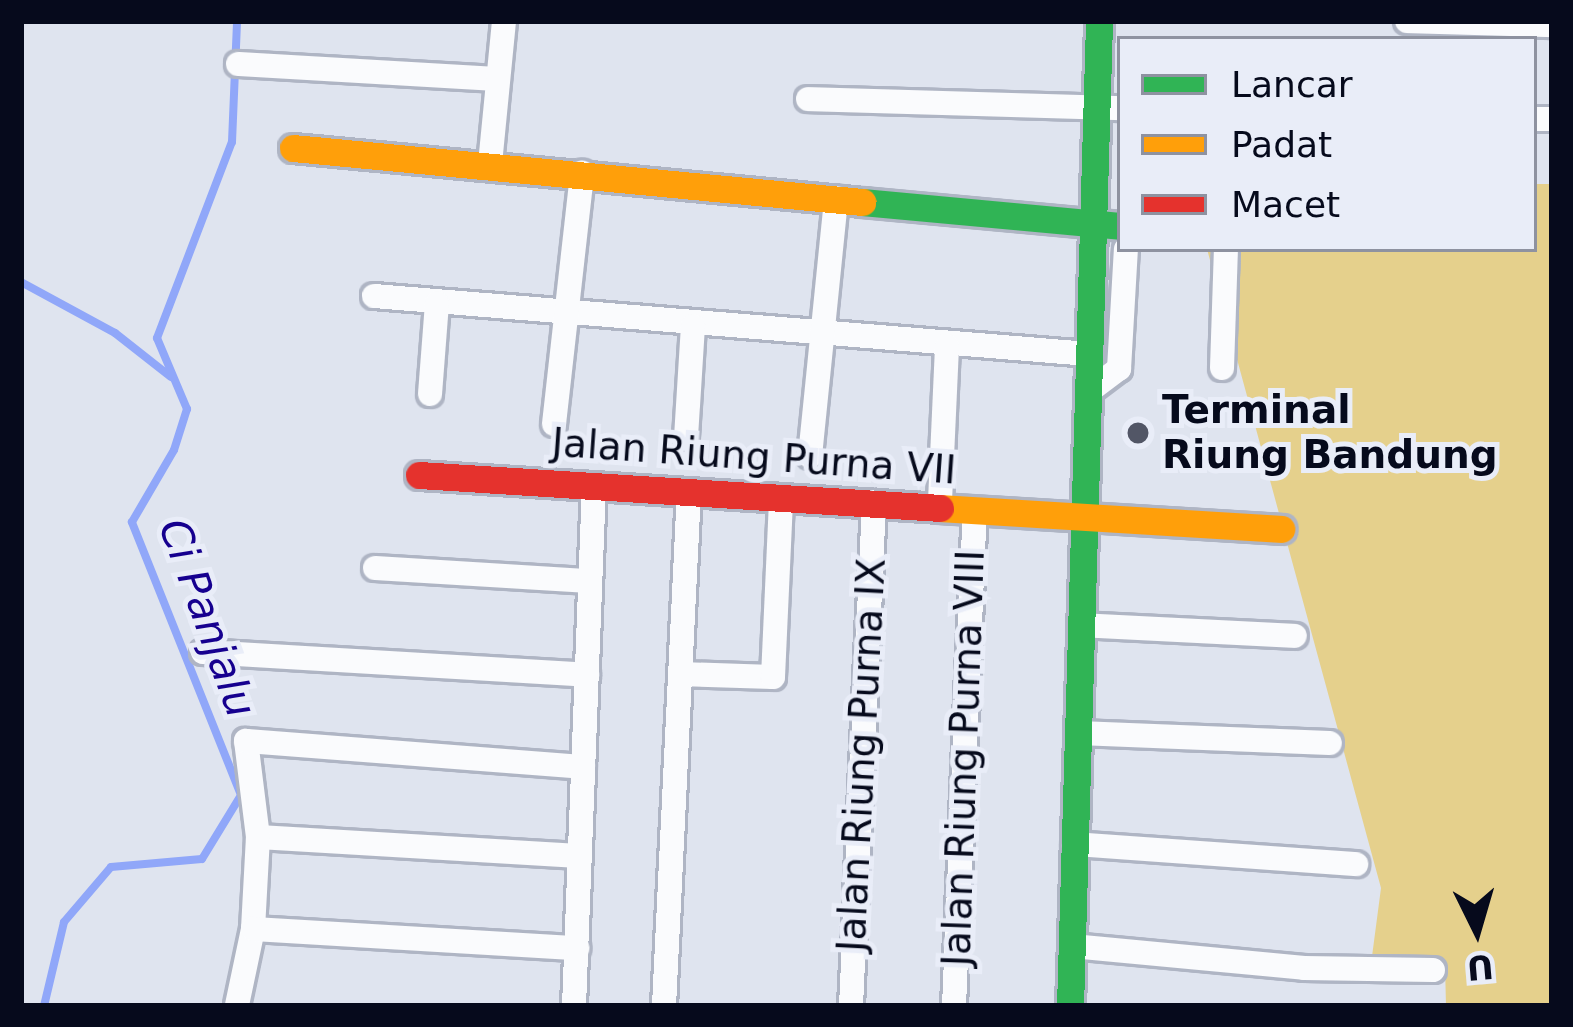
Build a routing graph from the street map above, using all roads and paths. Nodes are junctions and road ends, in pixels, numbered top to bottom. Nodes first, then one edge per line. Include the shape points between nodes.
1 (504, 21) edge
2 (1099, 21) edge
3 (1407, 21) edge
4 (1552, 25) edge
5 (238, 64) dead end
6 (498, 79) junction
7 (808, 99) dead end
8 (1107, 108) edge
9 (293, 148) dead end
10 (490, 164) junction
11 (582, 173) junction
12 (836, 198) junction
13 (1106, 225) edge
14 (1126, 252) edge
15 (1226, 252) edge
16 (374, 296) dead end
17 (437, 303) junction
18 (566, 315) junction
19 (693, 326) junction
20 (816, 337) junction
21 (947, 346) junction
22 (1089, 354) junction
23 (1222, 368) dead end
24 (430, 394) dead end
25 (1088, 400) junction
26 (554, 424) dead end
27 (686, 437) dead end
28 (809, 456) dead end
29 (419, 475) dead end
30 (594, 486) junction
31 (689, 492) junction
32 (941, 497) junction
33 (781, 498) junction
34 (874, 503) junction
35 (975, 510) junction
36 (1084, 516) junction
37 (1281, 529) dead end
38 (375, 568) dead end
39 (590, 580) junction
40 (1081, 625) junction
41 (1295, 636) dead end
42 (203, 652) dead end
43 (680, 674) junction
44 (587, 675) junction
45 (1078, 733) junction
46 (1330, 743) dead end
47 (583, 767) junction
48 (258, 837) junction
49 (1074, 844) junction
50 (579, 856) junction
51 (1356, 864) dead end
52 (253, 928) junction
53 (1072, 946) junction
54 (577, 949) junction
55 (1433, 970) dead end
56 (238, 1005) edge
57 (574, 1006) edge
58 (664, 1006) edge
59 (851, 1006) edge
60 (954, 1006) edge
61 (1070, 1006) edge

1 - 6 street
2 - 8 street
3 - 4 street
5 - 6 street
6 - 10 street
7 - 8 street
8 - 13 street
9 - 10 street
10 - 11 street
11 - 12 street
11 - 18 street
12 - 13 street
12 - 20 street
13 - 22 street
14 - 25 street via 1119,369
15 - 23 street
16 - 17 street
17 - 18 street
17 - 24 street
18 - 19 street
18 - 26 street
19 - 20 street
19 - 27 street
20 - 21 street
20 - 28 street
21 - 22 street
21 - 32 street
22 - 25 street
25 - 36 street
29 - 30 street, Jalan Riung Purna VII
30 - 31 street, Jalan Riung Purna VII
30 - 39 street
31 - 33 street, Jalan Riung Purna VII
31 - 43 street
32 - 34 street, Jalan Riung Purna VII
32 - 35 street, Jalan Riung Purna VII
33 - 34 street, Jalan Riung Purna VII
33 - 43 street via 773,677
34 - 59 street, Jalan Riung Purna IX
35 - 36 street, Jalan Riung Purna VII
35 - 60 street, Jalan Riung Purna VIII
36 - 37 street, Jalan Riung Purna VII
36 - 40 street
38 - 39 street
39 - 44 street
40 - 41 street
40 - 45 street
42 - 44 street
43 - 58 street
44 - 47 street
45 - 46 street
45 - 49 street
47 - 48 street via 246,741
47 - 50 street
48 - 50 street
48 - 52 street
49 - 51 street
49 - 53 street
50 - 54 street
52 - 54 street
52 - 56 street
53 - 55 street via 1304,968
53 - 61 street
54 - 57 street

